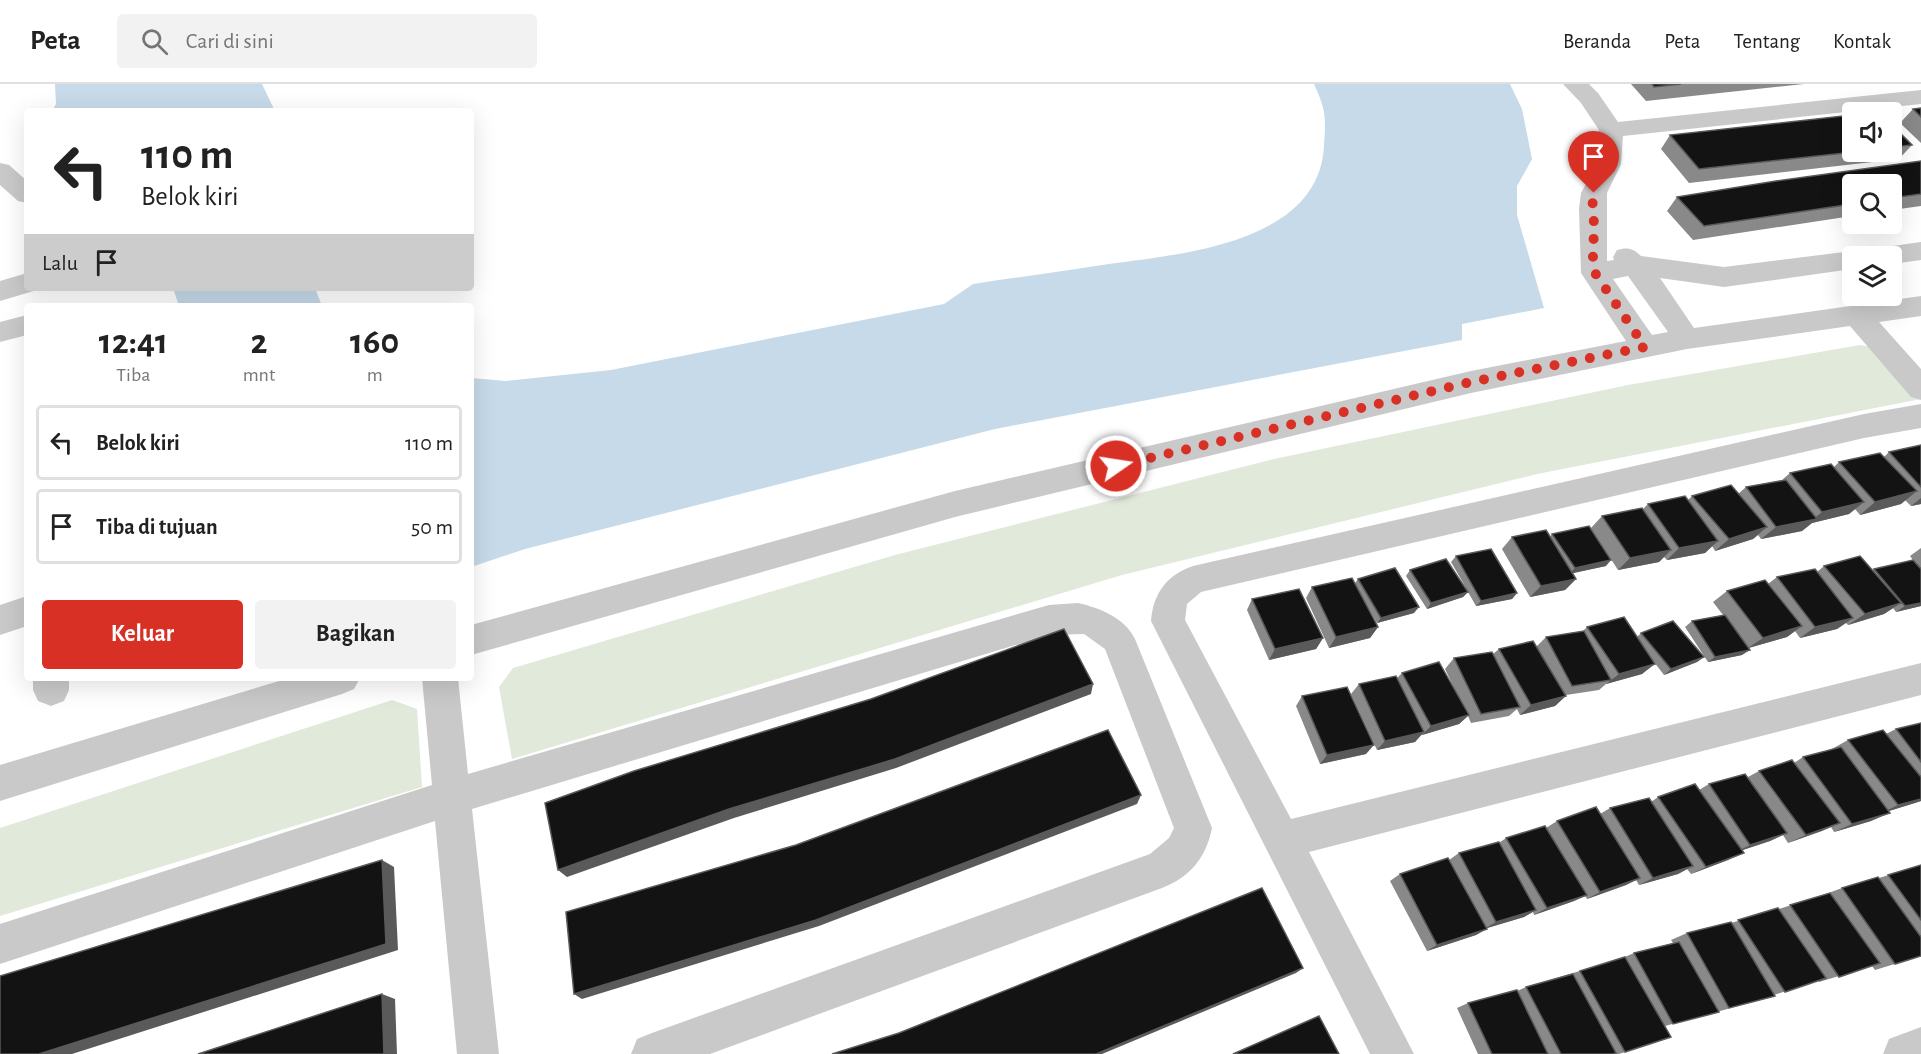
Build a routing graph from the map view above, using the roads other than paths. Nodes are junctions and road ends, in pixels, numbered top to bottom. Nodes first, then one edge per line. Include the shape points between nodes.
1 (1575, 84) edge
2 (1921, 97) edge
3 (1611, 130) junction
4 (0, 171) edge
5 (24, 192) edge
6 (1595, 230) junction
7 (1921, 251) edge
8 (1902, 253) edge
9 (1842, 261) edge
10 (1636, 265) junction
11 (1595, 273) junction
12 (24, 284) edge
13 (0, 291) edge
14 (1856, 314) junction
15 (1915, 315) edge
16 (24, 326) edge
17 (0, 332) edge
18 (1687, 339) junction
19 (1645, 347) junction
20 (1921, 389) edge
21 (1921, 416) edge
22 (24, 611) edge
23 (0, 620) edge
24 (474, 639) edge
25 (1921, 679) edge
26 (332, 681) edge
27 (440, 681) edge
28 (0, 783) edge
29 (452, 797) junction
30 (1282, 840) junction
31 (0, 944) edge
32 (1921, 1048) edge
33 (478, 1054) edge
34 (652, 1054) edge
35 (1392, 1054) edge
36 (1904, 1054) edge

1 - 3 street via 1590,98
2 - 3 street
3 - 6 street via 1609,164 1594,193
4 - 5 street
6 - 10 street
6 - 11 street
7 - 8 street
9 - 10 street via 1724,277
10 - 11 street
10 - 18 street
11 - 19 street
12 - 13 street
14 - 15 street
14 - 18 street
14 - 20 street
16 - 17 street
18 - 19 street
19 - 24 street via 1471,382 955,504
21 - 30 street via 1193,580 1176,589 1169,603 1168,621
22 - 23 street
25 - 30 street
26 - 28 street
27 - 29 street
29 - 31 street
29 - 33 street
29 - 34 street via 1049,620 1073,616 1090,620 1118,639 1194,828 1191,842 1181,856 1162,869
30 - 35 street
32 - 36 street

